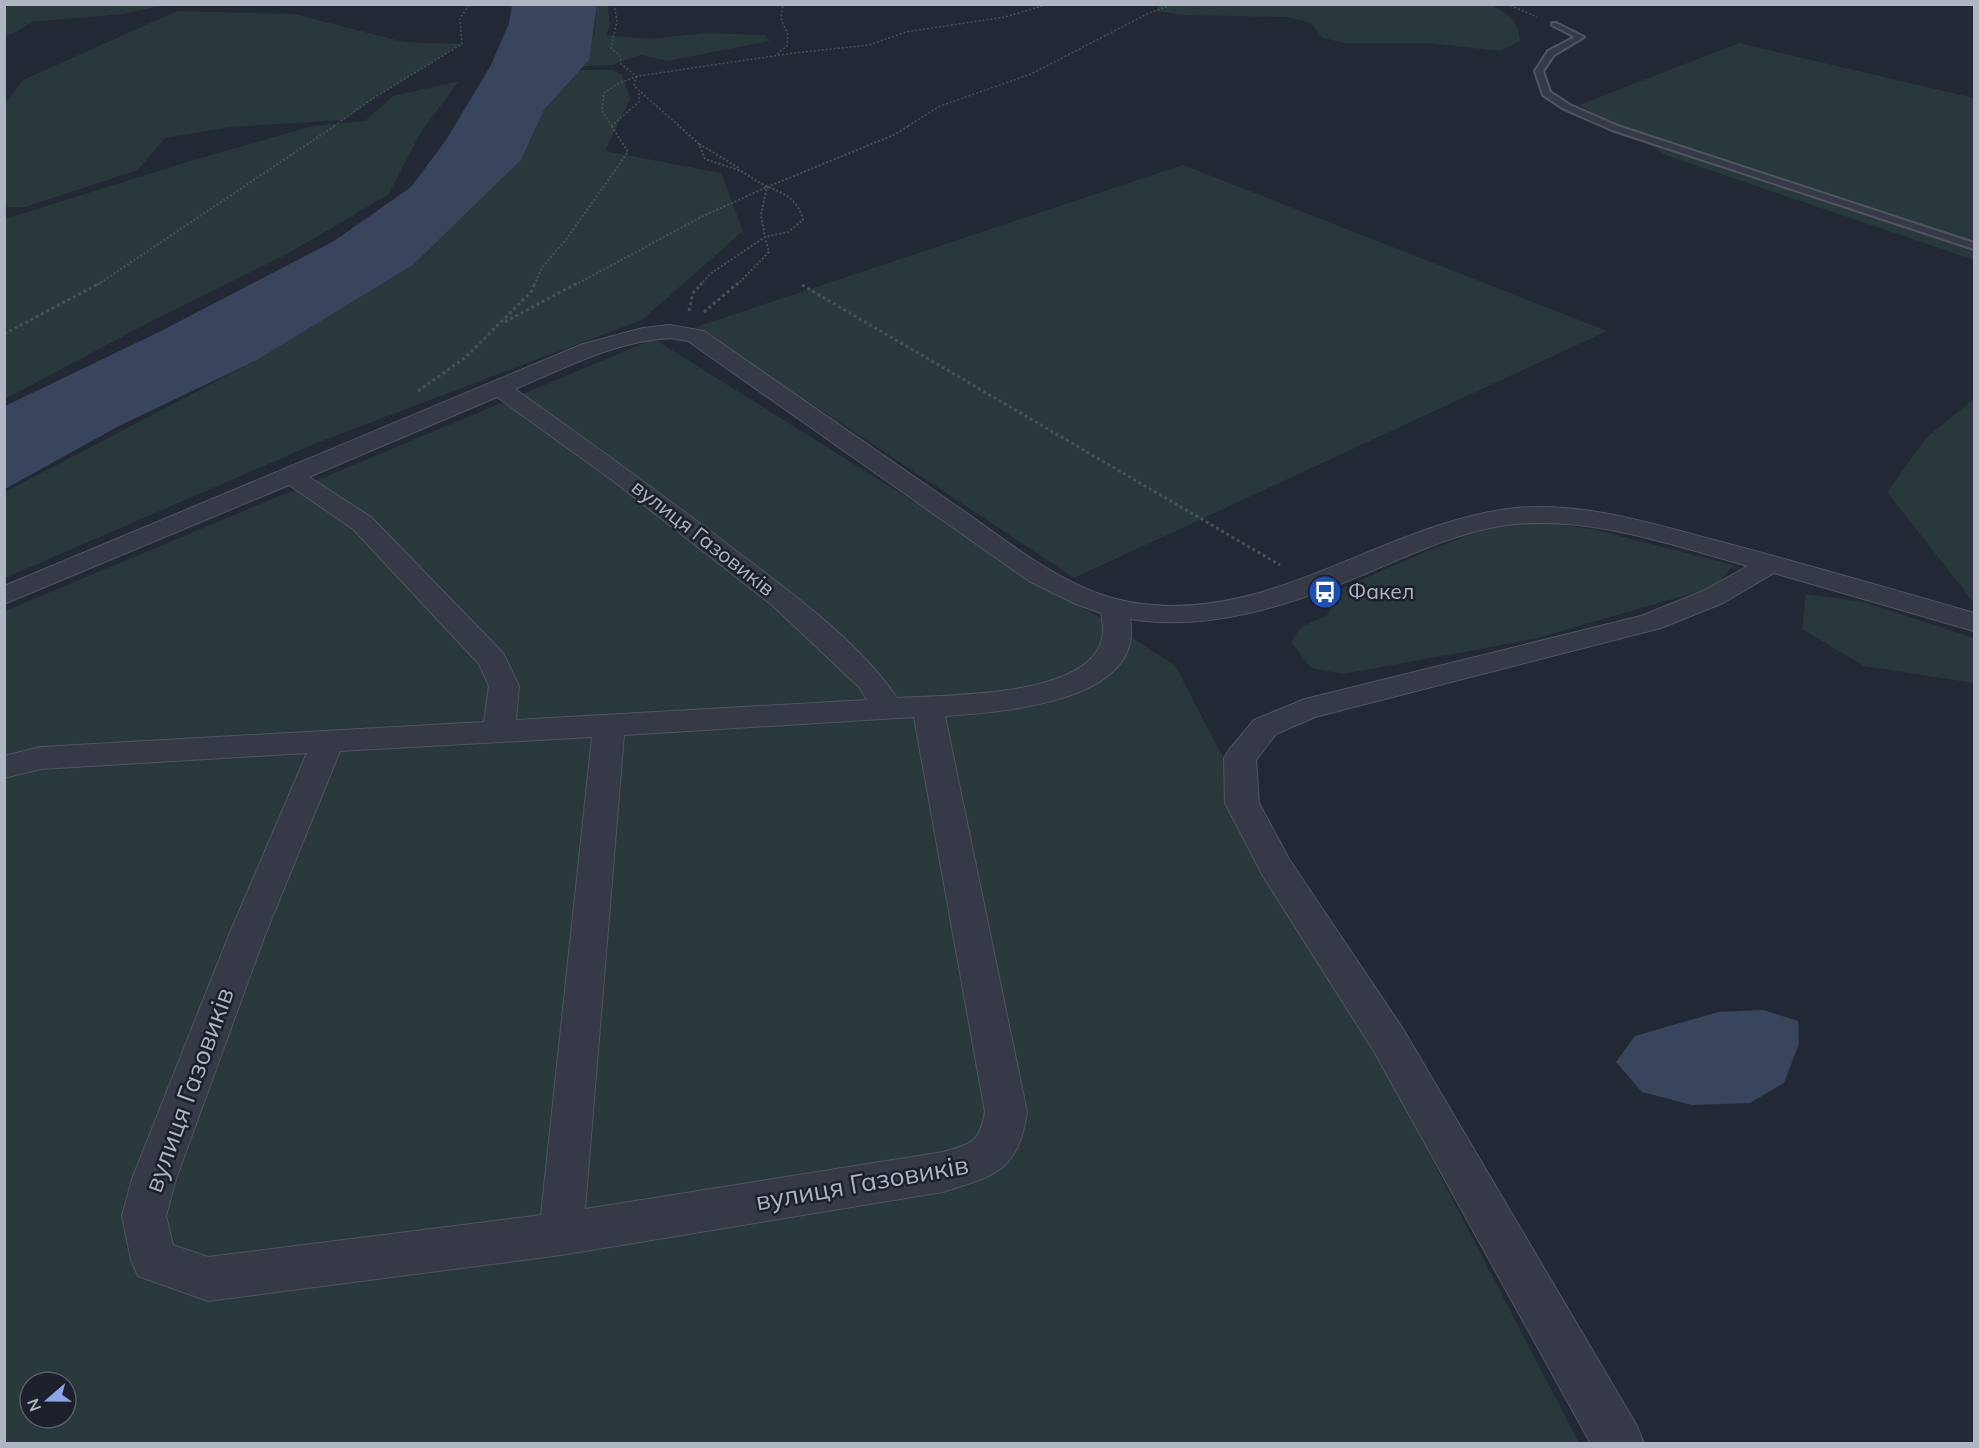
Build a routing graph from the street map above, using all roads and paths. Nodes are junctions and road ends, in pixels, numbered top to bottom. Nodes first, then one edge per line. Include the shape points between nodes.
1 (470, 4) edge
2 (614, 4) edge
3 (783, 4) edge
4 (1049, 4) edge
5 (1174, 4) edge
6 (1507, 4) edge
7 (1554, 24) joint
8 (776, 55) junction
9 (636, 76) junction
10 (639, 91) junction
11 (611, 126) junction
12 (699, 144) junction
13 (741, 171) junction
14 (767, 187) junction
15 (765, 237) junction
16 (1974, 246) edge
17 (802, 285) dead end
18 (501, 324) junction
19 (685, 332) junction
20 (4, 334) edge
21 (499, 388) junction
22 (417, 392) dead end
23 (290, 475) junction
24 (1770, 563) junction
25 (1314, 585) junction
26 (4, 596) edge
27 (1114, 608) junction
28 (1974, 622) edge
29 (908, 708) junction
30 (609, 724) junction
31 (499, 730) junction
32 (329, 740) junction
33 (4, 767) edge
34 (561, 1234) junction
35 (1620, 1443) edge

1 - 20 path via 460,18 462,44 372,99 100,283
2 - 9 path via 617,21 611,48 620,56 621,64
3 - 8 path via 781,19 788,35 787,46
4 - 8 path via 1005,16 906,32 869,45
5 - 14 path via 1031,74 940,106 896,134
6 - 7 path
7 - 16 lane via 1580,37 1551,53 1539,71 1546,93 1567,107 1698,158
8 - 9 path
9 - 10 path via 634,86
9 - 11 path via 604,93 602,111
10 - 11 path via 639,102
10 - 12 path
11 - 18 path via 628,152 566,241 543,266 531,292
12 - 13 path
12 - 13 path via 705,159
13 - 14 path
14 - 15 path via 761,215
14 - 15 path via 793,199 802,210 803,220 788,232
14 - 18 path via 701,217
15 - 19 path via 710,274 693,293
15 - 19 path via 769,252
17 - 25 path
18 - 22 path
19 - 21 street via 643,336 591,349
19 - 27 street via 1039,575
21 - 23 street
21 - 29 street, вулиця Газовиків via 621,475 782,599 870,680
23 - 26 street
23 - 31 street via 362,523 492,660 504,686
24 - 25 street via 1622,526 1533,515 1497,518 1412,544
24 - 28 street
24 - 35 street via 1707,602 1651,622 1305,709 1265,727 1240,758 1242,803 1275,867 1389,1041
25 - 27 street via 1266,601 1215,611 1160,614
27 - 29 street via 1119,638 1110,658 1085,677 1047,694 1003,702
29 - 30 street
29 - 34 street, вулиця Газовиків via 1006,1112 1004,1135 985,1160 944,1172
30 - 31 street
30 - 34 street
31 - 32 street
32 - 33 street via 41,758
32 - 34 street, вулиця Газовиків via 247,934 153,1179 144,1216 154,1260 208,1279

